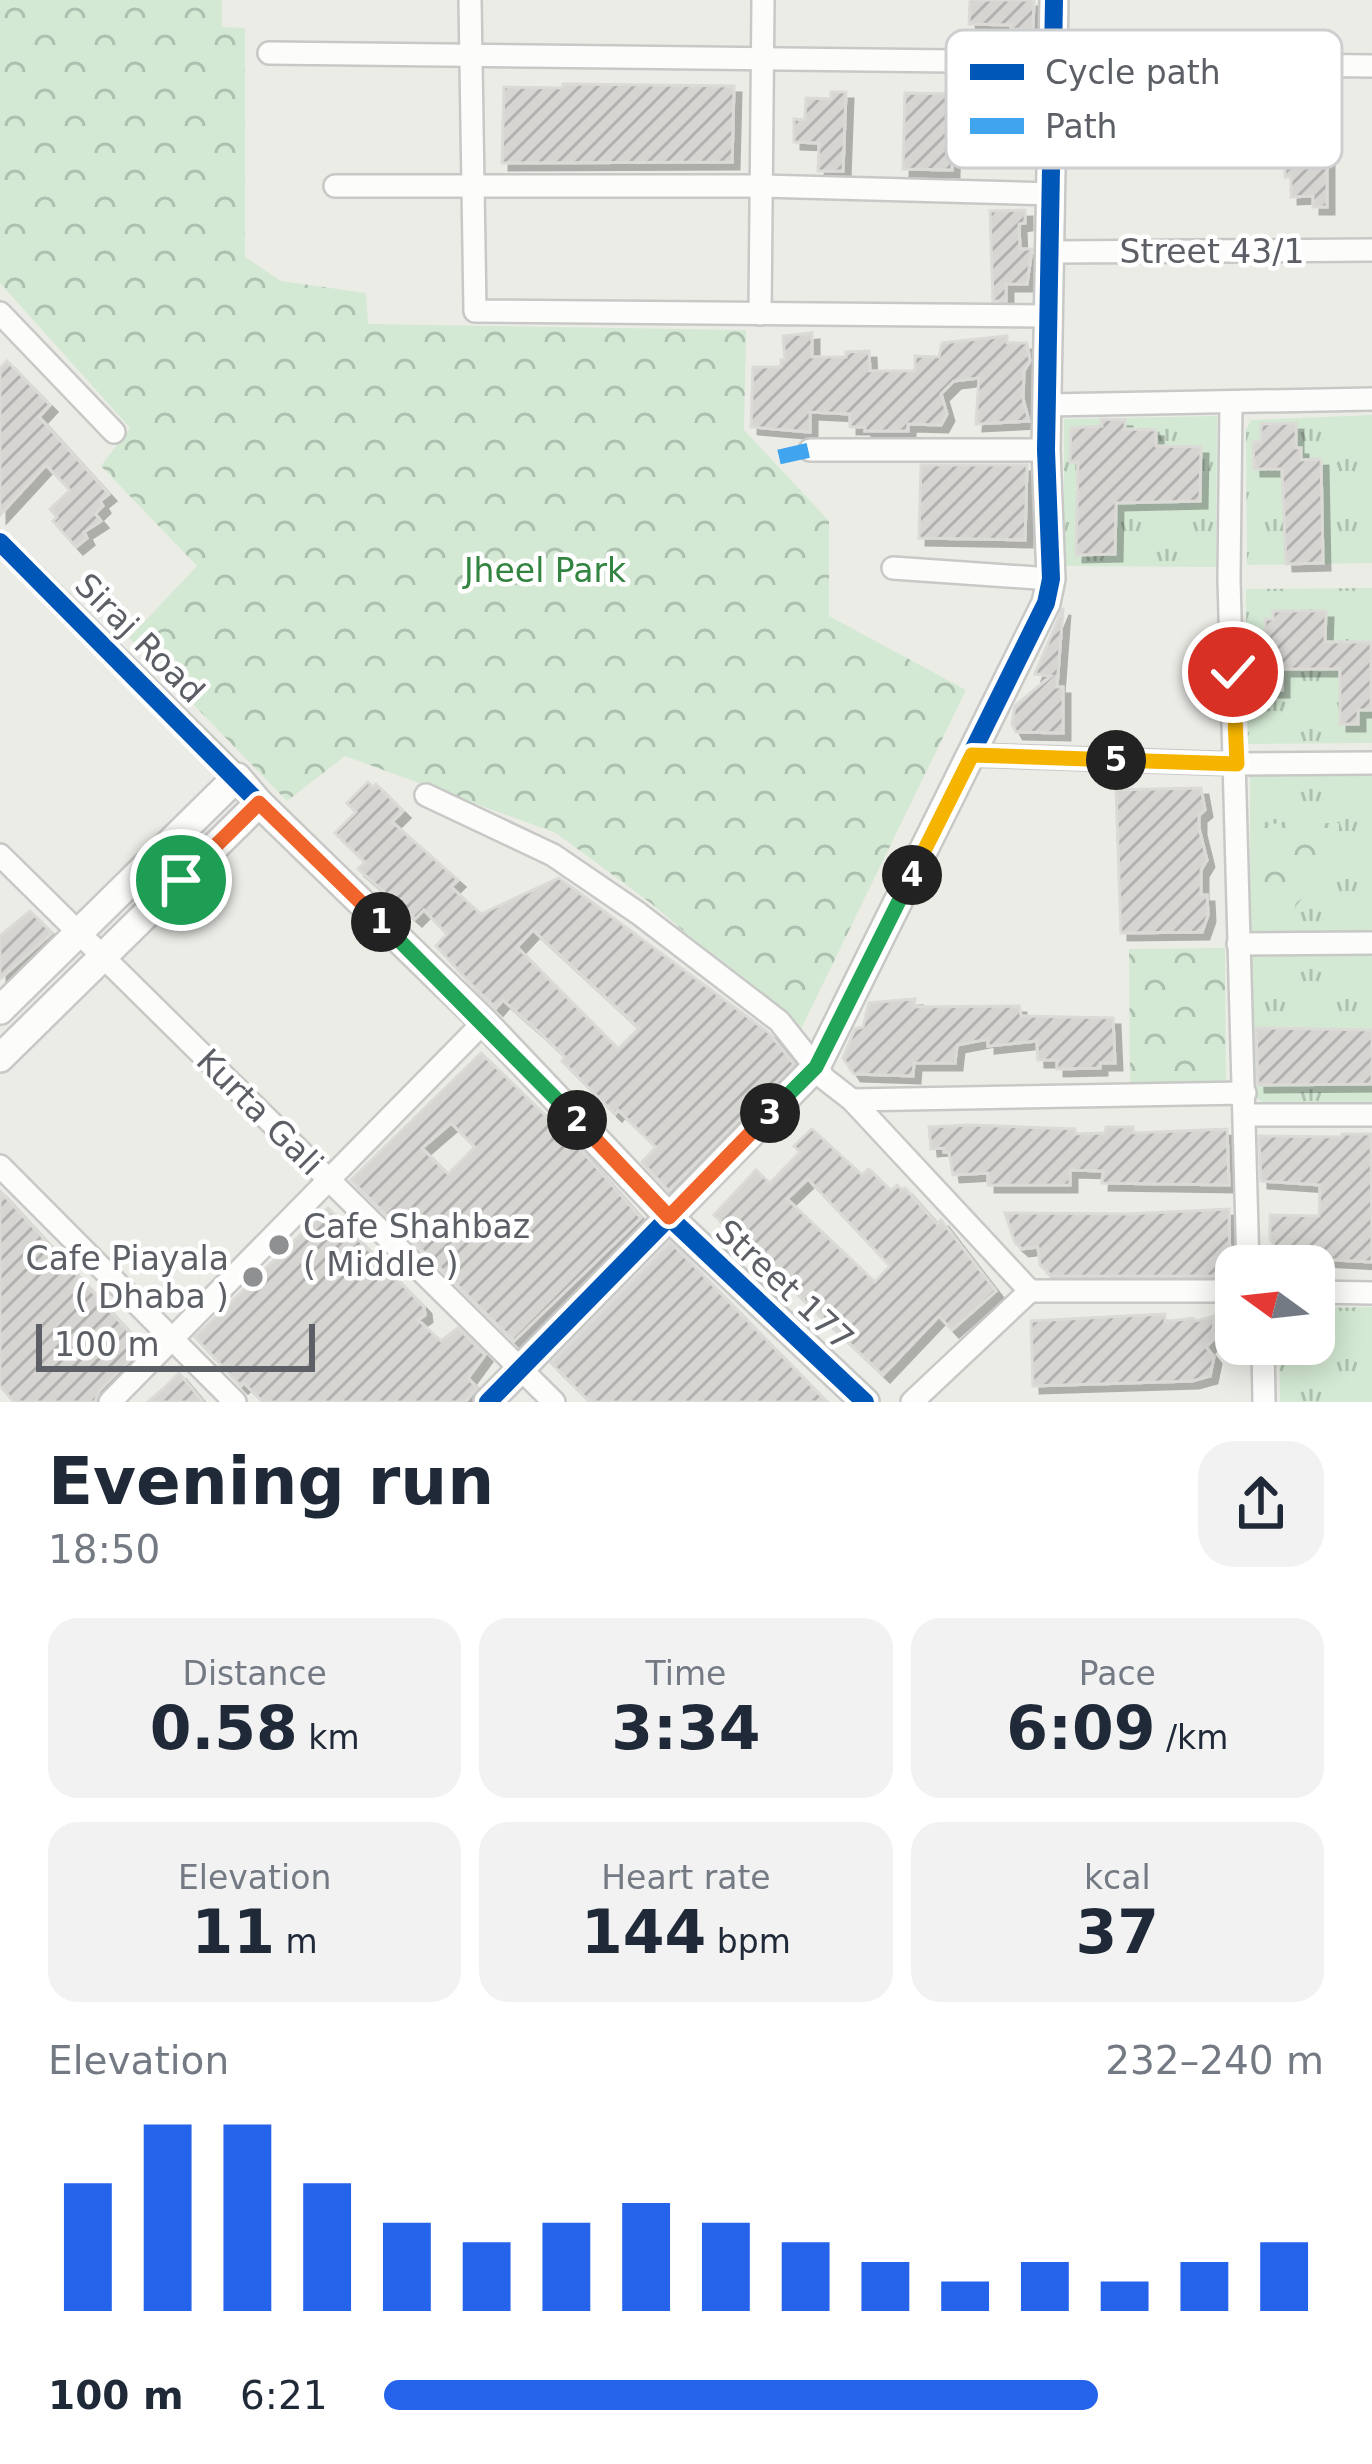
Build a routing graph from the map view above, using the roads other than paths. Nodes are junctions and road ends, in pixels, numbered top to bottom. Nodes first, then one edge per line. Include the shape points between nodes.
1 (470, 0) edge
2 (763, 0) edge
3 (268, 53) dead end
4 (470, 56) junction
5 (761, 59) junction
6 (946, 62) edge
7 (1342, 66) edge
8 (1372, 66) edge
9 (1053, 168) edge
10 (472, 185) junction
11 (335, 186) dead end
12 (761, 186) junction
13 (1053, 194) junction
14 (1372, 250) edge
15 (1052, 252) junction
16 (0, 313) edge
17 (760, 314) junction
18 (1051, 316) junction
19 (1372, 398) edge
20 (1231, 402) junction
21 (1048, 405) junction
22 (114, 432) dead end
23 (1046, 450) junction
24 (810, 451) dead end
25 (6, 558) edge
26 (892, 568) dead end
27 (1052, 579) junction
28 (972, 755) junction
29 (1372, 763) edge
30 (1237, 764) junction
31 (237, 777) junction
32 (426, 795) dead end
33 (259, 803) junction
34 (0, 855) edge
35 (79, 932) junction
36 (1238, 944) junction
37 (1372, 944) edge
38 (103, 956) junction
39 (0, 1010) edge
40 (484, 1022) junction
41 (0, 1058) edge
42 (816, 1067) junction
43 (852, 1100) junction
44 (1245, 1104) junction
45 (1372, 1115) edge
46 (0, 1166) edge
47 (329, 1180) junction
48 (669, 1217) junction
49 (1248, 1245) edge
50 (1215, 1291) edge
51 (1030, 1292) junction
52 (1335, 1292) edge
53 (1372, 1293) edge
54 (171, 1340) junction
55 (1263, 1365) edge
56 (520, 1369) junction
57 (110, 1402) edge
58 (235, 1402) edge
59 (488, 1402) edge
60 (554, 1402) edge
61 (865, 1402) edge
62 (912, 1402) edge
63 (1264, 1402) edge

1 - 4 street
2 - 5 street
3 - 4 street
4 - 5 street
4 - 10 street
5 - 6 street
5 - 12 street
7 - 8 street
9 - 13 street
10 - 11 street
10 - 12 street
10 - 17 street via 475,310
12 - 13 street
12 - 17 street
13 - 15 street
14 - 15 street, Street 43/1
15 - 18 street
16 - 22 street
17 - 18 street
18 - 21 street
19 - 20 street
20 - 21 street
20 - 30 street
21 - 23 street
23 - 24 street
23 - 27 street
25 - 31 street, Siraj Road
26 - 27 street
27 - 28 street
28 - 30 street
28 - 42 street
29 - 30 street
30 - 36 street
31 - 33 street, Street 177
31 - 35 street
32 - 42 street via 597,884 779,1021
33 - 38 street
33 - 40 street, Street 177
34 - 35 street, Kurta Gali
35 - 38 street, Kurta Gali
35 - 39 street
36 - 37 street
36 - 44 street
38 - 41 street
38 - 47 street, Kurta Gali
40 - 47 street
40 - 48 street, Street 177
42 - 43 street
42 - 48 street
43 - 44 street
43 - 51 street
44 - 45 street
44 - 49 street
46 - 54 street
47 - 54 street
47 - 56 street, Kurta Gali
48 - 56 street
48 - 61 street, Street 177
50 - 51 street
51 - 62 street
52 - 53 street
54 - 57 street
54 - 58 street
55 - 63 street
56 - 59 street
56 - 60 street, Kurta Gali

